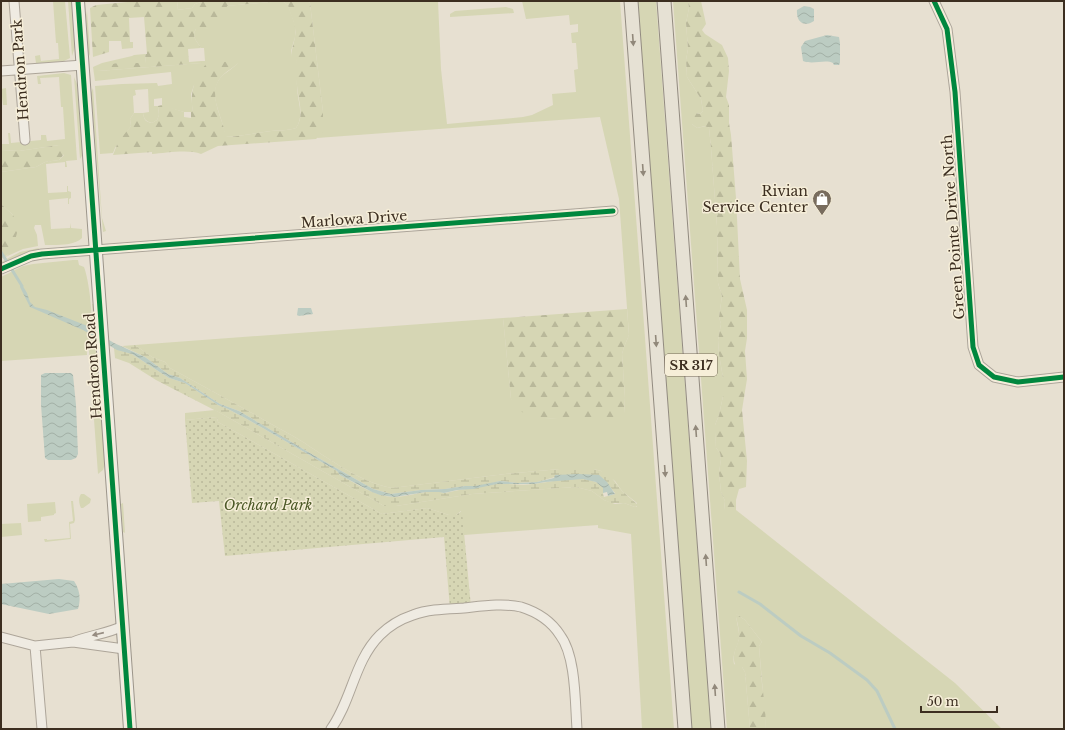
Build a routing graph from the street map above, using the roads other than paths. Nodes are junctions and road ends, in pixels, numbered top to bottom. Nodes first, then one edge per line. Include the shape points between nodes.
1 (14, 1) edge
2 (78, 1) edge
3 (631, 1) edge
4 (664, 1) edge
5 (934, 1) edge
6 (82, 65) junction
7 (19, 70) junction
8 (1, 71) edge
9 (25, 140) dead end
10 (613, 211) dead end
11 (96, 250) junction
12 (2, 269) edge
13 (1064, 377) edge
14 (123, 626) junction
15 (1, 637) edge
16 (73, 642) junction
17 (35, 646) junction
18 (124, 648) junction
19 (42, 729) edge
20 (130, 729) edge
21 (331, 729) edge
22 (577, 729) edge
23 (684, 729) edge
24 (718, 729) edge

1 - 7 street, Hendron Park
2 - 6 street, Hendron Road
3 -> 23 main road, SR 317
24 -> 4 main road, SR 317
5 - 13 street, Green Pointe Drive North via 947,28 956,92 973,347 979,365 994,377 1018,382
6 - 7 street
6 - 11 street, Hendron Road
7 - 8 street
7 - 9 street, Hendron Park
10 - 11 street, Marlowa Drive
11 - 12 street, Marlowa Drive via 31,256
11 - 14 street, Hendron Road
14 -> 16 street via 114,631
14 - 18 street, Hendron Road
15 - 17 street
16 - 17 street
16 - 18 street
17 - 19 street
18 - 20 street, Hendron Road
21 - 22 street via 362,660 372,643 391,626 428,610 499,605 514,606 538,614 554,627 563,639 571,658

